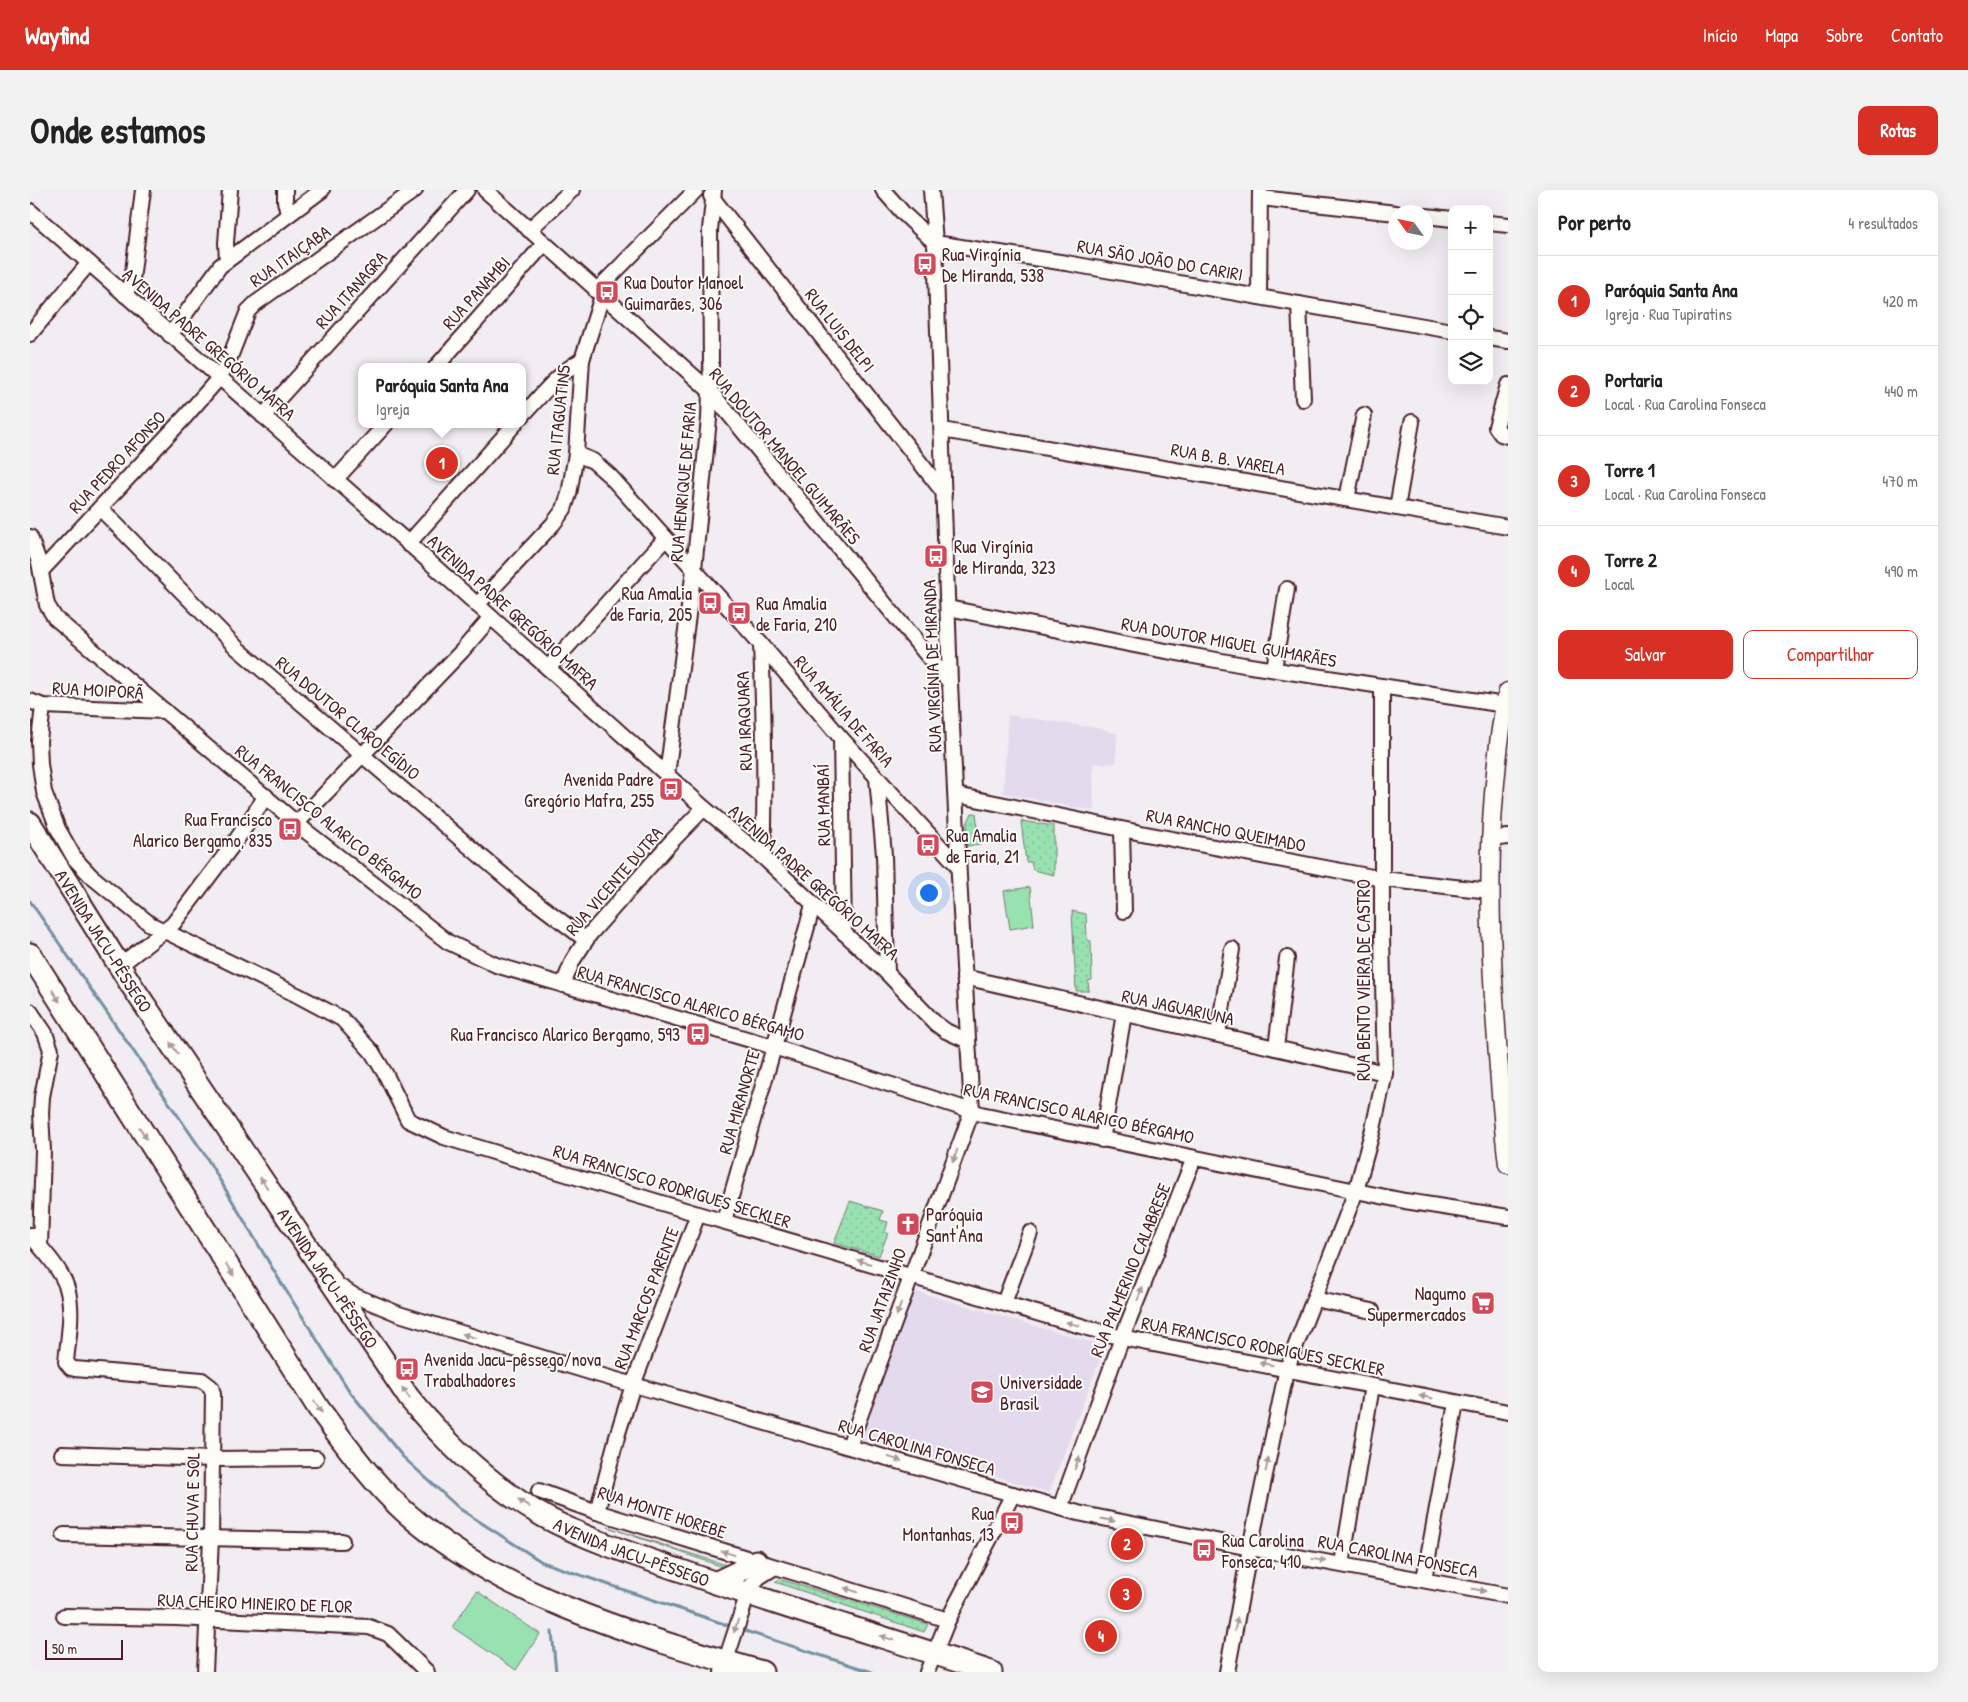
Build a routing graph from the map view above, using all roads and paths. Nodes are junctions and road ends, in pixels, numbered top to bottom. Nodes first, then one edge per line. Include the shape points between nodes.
1 (143, 190) edge
2 (230, 190) edge
3 (285, 190) edge
4 (322, 190) edge
5 (415, 190) edge
6 (467, 190) edge
7 (485, 190) edge
8 (572, 190) edge
9 (696, 190) edge
10 (883, 190) edge
11 (931, 190) edge
12 (711, 193) edge
13 (1260, 194) edge
14 (30, 211) edge
15 (1388, 212) edge
16 (288, 214) junction
17 (1433, 217) edge
18 (1448, 219) edge
19 (1493, 224) edge
20 (1508, 226) edge
21 (529, 230) junction
22 (935, 243) junction
23 (544, 244) junction
24 (227, 260) junction
25 (89, 263) junction
26 (599, 294) junction
27 (125, 295) junction
28 (1259, 297) junction
29 (1299, 304) junction
30 (1448, 330) edge
31 (30, 334) edge
32 (170, 335) junction
33 (1493, 339) edge
34 (1508, 341) edge
35 (582, 360) junction
36 (440, 363) edge
37 (219, 378) junction
38 (1508, 385) edge
39 (710, 392) junction
40 (1303, 399) dead end
41 (526, 412) edge
42 (1364, 414) dead end
43 (263, 416) junction
44 (1412, 422) dead end
45 (382, 428) edge
46 (511, 428) edge
47 (942, 430) junction
48 (1508, 436) edge
49 (576, 454) junction
50 (335, 480) junction
51 (944, 493) junction
52 (1347, 498) junction
53 (100, 508) junction
54 (1397, 508) junction
55 (1508, 527) edge
56 (30, 537) edge
57 (665, 539) junction
58 (408, 544) junction
59 (694, 570) junction
60 (41, 571) junction
61 (1287, 589) dead end
62 (477, 605) junction
63 (948, 608) junction
64 (490, 617) junction
65 (761, 644) junction
66 (548, 668) junction
67 (1274, 670) junction
68 (950, 683) junction
69 (1382, 686) junction
70 (1506, 699) edge
71 (36, 704) edge
72 (165, 711) junction
73 (841, 738) junction
74 (1504, 741) edge
75 (362, 755) junction
76 (668, 775) junction
77 (877, 778) junction
78 (956, 795) junction
79 (266, 796) junction
80 (704, 808) junction
81 (30, 823) edge
82 (297, 823) junction
83 (1122, 830) junction
84 (1508, 837) edge
85 (1490, 839) junction
86 (763, 857) junction
87 (958, 866) junction
88 (1383, 880) junction
89 (1490, 891) junction
90 (813, 905) junction
91 (1124, 911) dead end
92 (165, 931) junction
93 (844, 932) junction
94 (586, 940) junction
95 (1232, 949) dead end
96 (30, 954) edge
97 (1287, 958) dead end
98 (119, 966) junction
99 (887, 973) junction
100 (964, 977) junction
101 (563, 985) junction
102 (1124, 1014) junction
103 (32, 1017) edge
104 (1218, 1034) junction
105 (968, 1041) junction
106 (774, 1047) junction
107 (1276, 1048) junction
108 (1385, 1073) junction
109 (972, 1111) junction
110 (1102, 1140) junction
111 (1507, 1153) edge
112 (1194, 1158) junction
113 (1356, 1190) junction
114 (698, 1214) junction
115 (1508, 1217) edge
116 (724, 1221) junction
117 (1030, 1233) dead end
118 (30, 1235) edge
119 (40, 1246) junction
120 (911, 1276) junction
121 (331, 1282) junction
122 (1314, 1300) junction
123 (1004, 1303) junction
124 (1372, 1311) dead end
125 (1122, 1338) junction
126 (1287, 1368) junction
127 (633, 1385) junction
128 (1372, 1386) junction
129 (1456, 1403) junction
130 (1508, 1412) edge
131 (848, 1446) junction
132 (62, 1454) dead end
133 (316, 1458) dead end
134 (213, 1459) junction
135 (539, 1491) dead end
136 (1013, 1494) junction
137 (1060, 1508) junction
138 (597, 1512) junction
139 (64, 1535) dead end
140 (211, 1538) junction
141 (342, 1541) dead end
142 (1250, 1548) junction
143 (765, 1564) junction
144 (1342, 1564) junction
145 (1424, 1579) junction
146 (715, 1583) junction
147 (1508, 1596) edge
148 (745, 1599) junction
149 (64, 1616) dead end
150 (208, 1620) junction
151 (948, 1620) junction
152 (683, 1649) junction
153 (725, 1661) edge
154 (930, 1663) edge
155 (205, 1672) edge
156 (427, 1672) edge
157 (698, 1672) edge
158 (762, 1672) edge
159 (991, 1672) edge
160 (1227, 1672) edge

1 - 27 street via 132,280
2 - 24 street
3 - 16 street
4 - 16 street
5 - 37 street, RUA ITAIÇABA via 256,303 248,311
6 - 43 street, RUA ITANAGRA
7 - 21 street, RUA DOUTOR MANOEL GUIMARÃES
8 - 21 street
9 - 26 street
10 - 22 street
11 - 22 street, RUA VIRGÍNIA DE MIRANDA
12 - 39 street, RUA HENRIQUE DE FARIA
12 - 51 street, RUA LUIS DELPI
13 - 15 street
13 - 28 street
14 - 25 street, AVENIDA PADRE GREGÓRIO MAFRA
16 - 24 street
17 - 18 street
19 - 20 street
21 - 23 street, RUA DOUTOR MANOEL GUIMARÃES
22 - 28 street, RUA SÃO JOÃO DO CARIRI
22 - 47 street, RUA VIRGÍNIA DE MIRANDA
23 - 26 street, RUA DOUTOR MANOEL GUIMARÃES
23 - 36 street, RUA PANAMBI
24 - 32 street
25 - 27 street, AVENIDA PADRE GREGÓRIO MAFRA
25 - 31 street
26 - 35 street, RUA ITAGUATINS
26 - 39 street, RUA DOUTOR MANOEL GUIMARÃES
27 - 32 street, AVENIDA PADRE GREGÓRIO MAFRA
28 - 29 street, RUA SÃO JOÃO DO CARIRI
29 - 30 street, RUA SÃO JOÃO DO CARIRI
29 - 40 street
32 - 37 street, AVENIDA PADRE GREGÓRIO MAFRA
33 - 34 street
35 - 41 street via 556,379
35 - 49 street, RUA ITAGUATINS
37 - 43 street, AVENIDA PADRE GREGÓRIO MAFRA
37 - 53 street, RUA PEDRO AFONSO
38 - 48 street via 1496,427 1498,432
39 - 59 street, RUA HENRIQUE DE FARIA
39 - 68 street, RUA DOUTOR MANOEL GUIMARÃES
42 - 52 street
43 - 50 street, AVENIDA PADRE GREGÓRIO MAFRA
44 - 54 street
45 - 50 street
46 - 58 street
47 - 51 street, RUA VIRGÍNIA DE MIRANDA
47 - 52 street, RUA B. B. VARELA
49 - 57 street, RUA AMÁLIA DE FARIA via 601,468
49 - 62 street, RUA ITAGUATINS via 569,494 561,513
50 - 58 street, AVENIDA PADRE GREGÓRIO MAFRA
51 - 63 street, RUA VIRGÍNIA DE MIRANDA
52 - 54 street, RUA B. B. VARELA
53 - 60 street, RUA PEDRO AFONSO
53 - 75 street, RUA DOUTOR CLARO EGÍDIO via 238,649
54 - 55 street, RUA B. B. VARELA
56 - 60 street, RUA FRANCISCO ALARICO BÉRGAMO
57 - 59 street, RUA AMÁLIA DE FARIA
57 - 66 street
58 - 62 street, AVENIDA PADRE GREGÓRIO MAFRA
59 - 65 street, RUA AMÁLIA DE FARIA
59 - 76 street, RUA HENRIQUE DE FARIA
60 - 72 street, RUA FRANCISCO ALARICO BÉRGAMO via 47,605 55,618
61 - 67 street
62 - 64 street, AVENIDA PADRE GREGÓRIO MAFRA
63 - 67 street, RUA DOUTOR MIGUEL GUIMARÃES
63 - 68 street, RUA VIRGÍNIA DE MIRANDA
64 - 66 street, AVENIDA PADRE GREGÓRIO MAFRA
64 - 75 street via 462,651
65 - 73 street, RUA AMÁLIA DE FARIA
65 - 86 street, RUA IRAQUARA via 765,724
66 - 76 street, AVENIDA PADRE GREGÓRIO MAFRA
67 - 69 street, RUA DOUTOR MIGUEL GUIMARÃES
68 - 78 street, RUA VIRGÍNIA DE MIRANDA
69 - 70 street, RUA DOUTOR MIGUEL GUIMARÃES
69 - 88 street, RUA BENTO VIEIRA DE CASTRO
70 - 74 main road
71 - 72 street, RUA MOIPORÃ
71 - 92 street, RUA FRANCISCO RODRIGUES SECKLER via 44,792 58,829 76,859 91,876 144,920
72 - 79 street, RUA FRANCISCO ALARICO BÉRGAMO
73 - 77 street, RUA AMÁLIA DE FARIA
73 - 93 street, RUA MANBAÍ
74 - 85 main road
75 - 82 street
75 - 94 street, RUA DOUTOR CLARO EGÍDIO via 524,893
76 - 80 street, AVENIDA PADRE GREGÓRIO MAFRA
77 - 87 street, RUA AMÁLIA DE FARIA
77 - 99 street via 884,855
78 - 83 street, RUA RANCHO QUEIMADO
78 - 87 street, RUA VIRGÍNIA DE MIRANDA
79 - 82 street, RUA FRANCISCO ALARICO BÉRGAMO
79 - 92 street via 235,842
80 - 86 street, AVENIDA PADRE GREGÓRIO MAFRA
80 - 94 street, RUA VICENTE DUTRA
81 - 98 highway, AVENIDA JACU-PÊSSEGO
82 - 101 street, RUA FRANCISCO ALARICO BÉRGAMO via 448,942 496,965
83 - 88 street, RUA RANCHO QUEIMADO
83 - 91 street
84 - 85 street
85 - 89 main road
86 - 90 street, AVENIDA PADRE GREGÓRIO MAFRA
87 - 100 street, RUA VIRGÍNIA DE MIRANDA
88 - 89 street, RUA RANCHO QUEIMADO
88 - 108 street, RUA BENTO VIEIRA DE CASTRO
89 - 111 main road via 1498,1067
90 - 93 street, AVENIDA PADRE GREGÓRIO MAFRA
90 - 106 street, RUA MIRANORTE
92 - 98 street
92 - 114 street, RUA FRANCISCO RODRIGUES SECKLER via 342,1019 372,1052 408,1120 444,1137
93 - 99 street, AVENIDA PADRE GREGÓRIO MAFRA
94 - 101 street, RUA VICENTE DUTRA
95 - 104 street
96 -> 152 highway via 320,1409 360,1465 382,1489 432,1534 502,1578 591,1616
97 - 107 street
121 -> 98 highway, AVENIDA JACU-PÊSSEGO
99 - 105 street, AVENIDA PADRE GREGÓRIO MAFRA via 935,1023
100 - 102 street, RUA JAGUARIUNA
100 - 105 street, RUA VIRGÍNIA DE MIRANDA
101 - 106 street, RUA FRANCISCO ALARICO BÉRGAMO
102 - 104 street, RUA JAGUARIUNA
102 - 110 street
103 - 119 street via 45,1033 51,1050 41,1113
104 - 107 street, RUA JAGUARIUNA
105 - 109 street, RUA VIRGÍNIA DE MIRANDA
106 - 109 street, RUA FRANCISCO ALARICO BÉRGAMO
106 - 116 street, RUA MIRANORTE
107 - 108 street, RUA JAGUARIUNA
108 - 113 street, RUA BENTO VIEIRA DE CASTRO
109 - 110 street, RUA FRANCISCO ALARICO BÉRGAMO
109 -> 120 street, RUA JATAIZINHO
110 - 112 street, RUA FRANCISCO ALARICO BÉRGAMO
112 - 113 street, RUA FRANCISCO ALARICO BÉRGAMO
125 -> 112 street, RUA PALMERINO CALABRESE
113 - 115 street, RUA FRANCISCO ALARICO BÉRGAMO
113 - 122 street, RUA BENTO VIEIRA DE CASTRO
114 - 116 street, RUA FRANCISCO RODRIGUES SECKLER
114 - 127 street, RUA MARCOS PARENTE
120 -> 116 street, RUA FRANCISCO RODRIGUES SECKLER
117 - 123 street
118 - 119 street
119 - 134 street, RUA CHUVA E SOL via 68,1288 70,1318 66,1362 75,1369 202,1380 210,1384 213,1394
120 - 123 street, RUA FRANCISCO RODRIGUES SECKLER
120 -> 131 street, RUA JATAIZINHO
127 -> 121 street, RUA CAROLINA FONSECA via 399,1314
146 -> 121 highway, AVENIDA JACU-PÊSSEGO via 588,1538 544,1516 466,1460 409,1398
122 - 124 street
122 - 126 street, RUA BENTO VIEIRA DE CASTRO
125 -> 123 street, RUA FRANCISCO RODRIGUES SECKLER
126 -> 125 street, RUA FRANCISCO RODRIGUES SECKLER
137 -> 125 street, RUA PALMERINO CALABRESE
126 - 128 street, RUA FRANCISCO RODRIGUES SECKLER
142 -> 126 street, RUA BENTO VIEIRA DE CASTRO
127 - 131 street, RUA CAROLINA FONSECA
127 - 138 street, RUA MARCOS PARENTE
129 -> 128 street, RUA FRANCISCO RODRIGUES SECKLER
128 - 144 street
129 - 130 street, RUA FRANCISCO RODRIGUES SECKLER
129 - 145 street
131 -> 136 street, RUA CAROLINA FONSECA
132 - 134 street
133 - 134 street
134 - 140 street, RUA CHUVA E SOL
135 - 138 street, RUA MONTE HOREBE
136 - 137 street, RUA CAROLINA FONSECA
136 - 151 street
137 -> 142 street, RUA CAROLINA FONSECA
143 -> 138 street, RUA MONTE HOREBE
139 - 140 street
140 - 141 street
140 - 150 street, RUA CHUVA E SOL
142 -> 144 street, RUA CAROLINA FONSECA
160 -> 142 street, RUA BENTO VIEIRA DE CASTRO
143 - 146 highway
143 - 148 street
151 -> 143 street, RUA MONTE HOREBE
144 - 145 street, RUA CAROLINA FONSECA
145 -> 147 street, RUA CAROLINA FONSECA
146 - 148 highway, AVENIDA JACU-PÊSSEGO
148 -> 153 street
154 -> 148 highway, AVENIDA JACU-PÊSSEGO
149 - 150 street, RUA CHEIRO MINEIRO DE FLOR
150 - 155 street, RUA CHUVA E SOL
150 - 156 street, RUA CHEIRO MINEIRO DE FLOR via 369,1627 388,1634
151 - 154 street
152 - 153 highway
152 - 157 highway
153 - 158 highway
154 - 159 highway, AVENIDA JACU-PÊSSEGO

